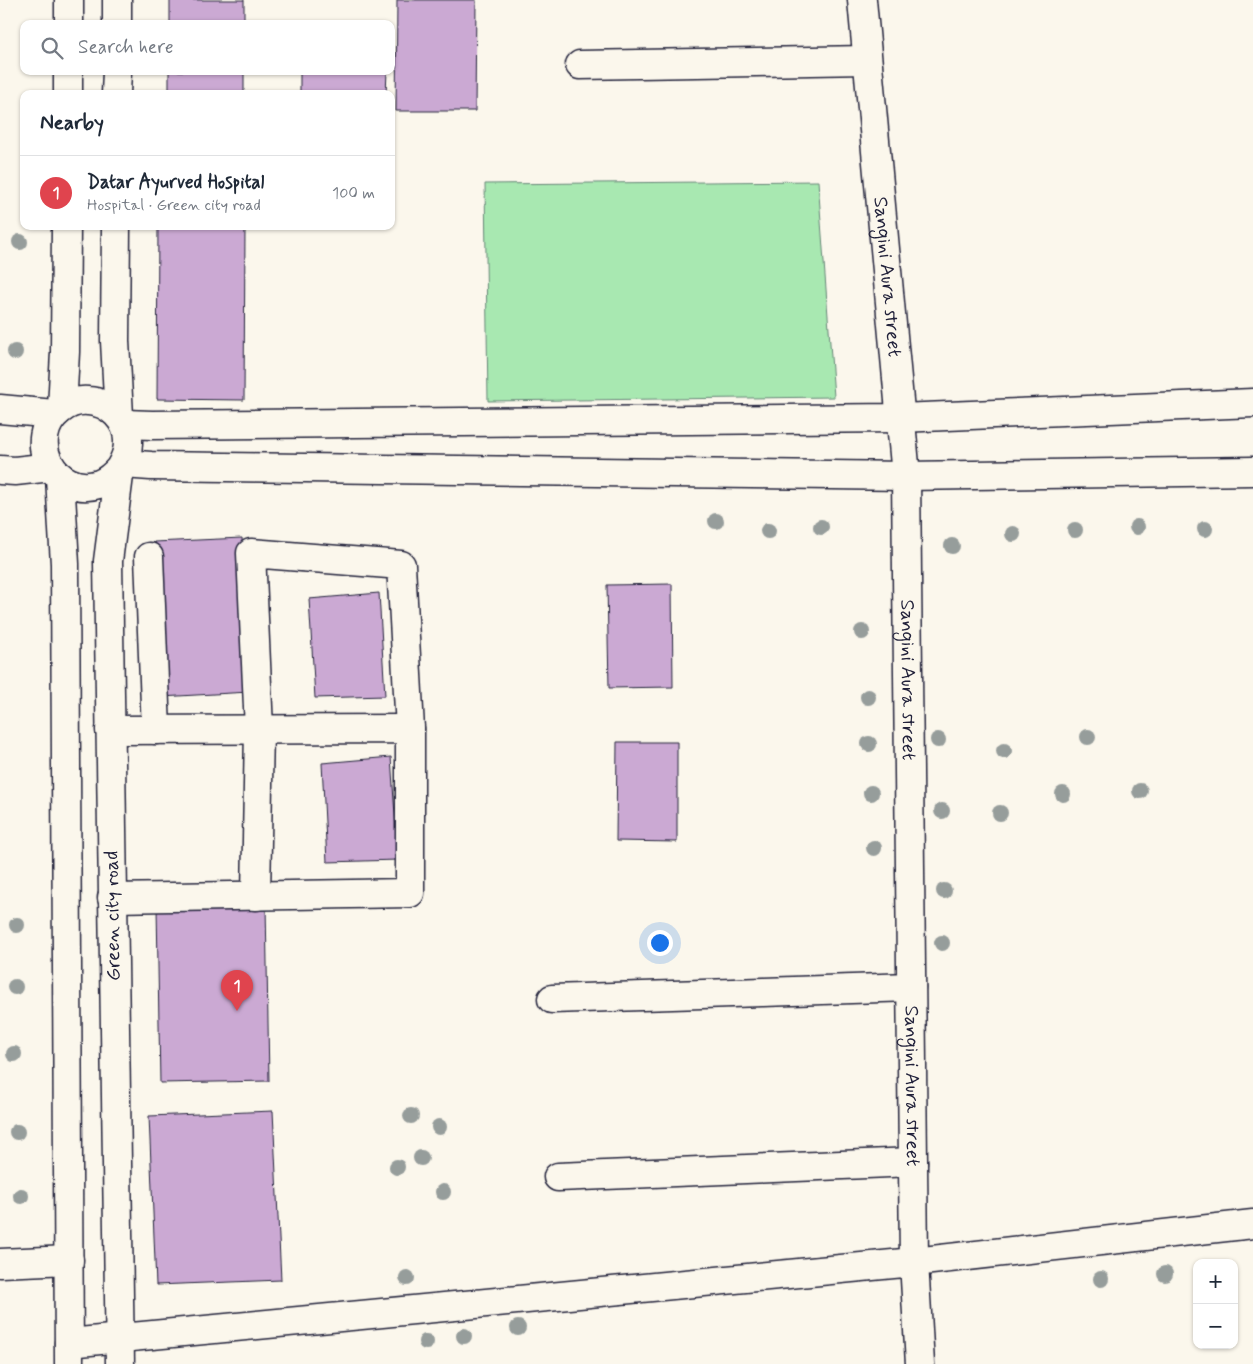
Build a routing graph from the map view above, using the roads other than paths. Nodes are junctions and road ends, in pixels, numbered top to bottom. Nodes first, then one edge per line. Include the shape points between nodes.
1 (69, 0) edge
2 (117, 0) edge
3 (862, 0) edge
4 (69, 20) edge
5 (117, 20) edge
6 (867, 60) junction
7 (580, 65) dead end
8 (68, 75) edge
9 (117, 75) edge
10 (68, 90) edge
11 (116, 90) edge
12 (66, 230) edge
13 (116, 230) edge
14 (1253, 403) edge
15 (0, 409) edge
16 (58, 411) junction
17 (900, 418) junction
18 (122, 420) junction
19 (121, 466) junction
20 (0, 470) edge
21 (1253, 471) edge
22 (55, 472) junction
23 (906, 476) junction
24 (149, 557) dead end
25 (410, 728) junction
26 (260, 729) junction
27 (110, 730) junction
28 (156, 730) junction
29 (256, 896) junction
30 (112, 898) junction
31 (911, 988) junction
32 (552, 999) dead end
33 (913, 1162) junction
34 (558, 1176) dead end
35 (1253, 1224) edge
36 (68, 1260) junction
37 (0, 1262) edge
38 (914, 1262) junction
39 (120, 1351) edge
40 (69, 1354) edge
41 (920, 1364) edge

1 - 4 street
2 - 5 street
3 - 6 street, Sangini Aura street
6 - 7 street
6 - 17 street, Sangini Aura street
8 - 10 street
9 - 11 street
12 - 16 street via 65,352
13 - 18 street via 115,341
14 - 17 street
15 - 16 street
16 - 18 street via 80,400 94,401 108,406
16 - 22 street via 46,427 44,441 45,454
17 - 18 street via 172,425
17 - 23 street, Sangini Aura street
18 - 19 street via 128,443
19 - 22 street via 110,478 85,486 72,483
19 - 23 street
19 - 27 street, Green city road via 108,561
20 - 22 street
21 - 23 street
22 - 36 street via 65,564
23 - 31 street, Sangini Aura street
24 - 28 street
25 - 26 street
25 - 26 street via 401,565 251,553
25 - 29 street via 410,893
26 - 28 street
26 - 29 street
27 - 28 street
27 - 30 street, Green city road
29 - 30 street
30 - 39 street, Green city road
31 - 32 street
31 - 33 street, Sangini Aura street
33 - 34 street
33 - 38 street, Sangini Aura street
35 - 38 street
36 - 37 street
36 - 40 street
38 - 39 street
38 - 41 street, Sangini Aura street
39 - 40 street

